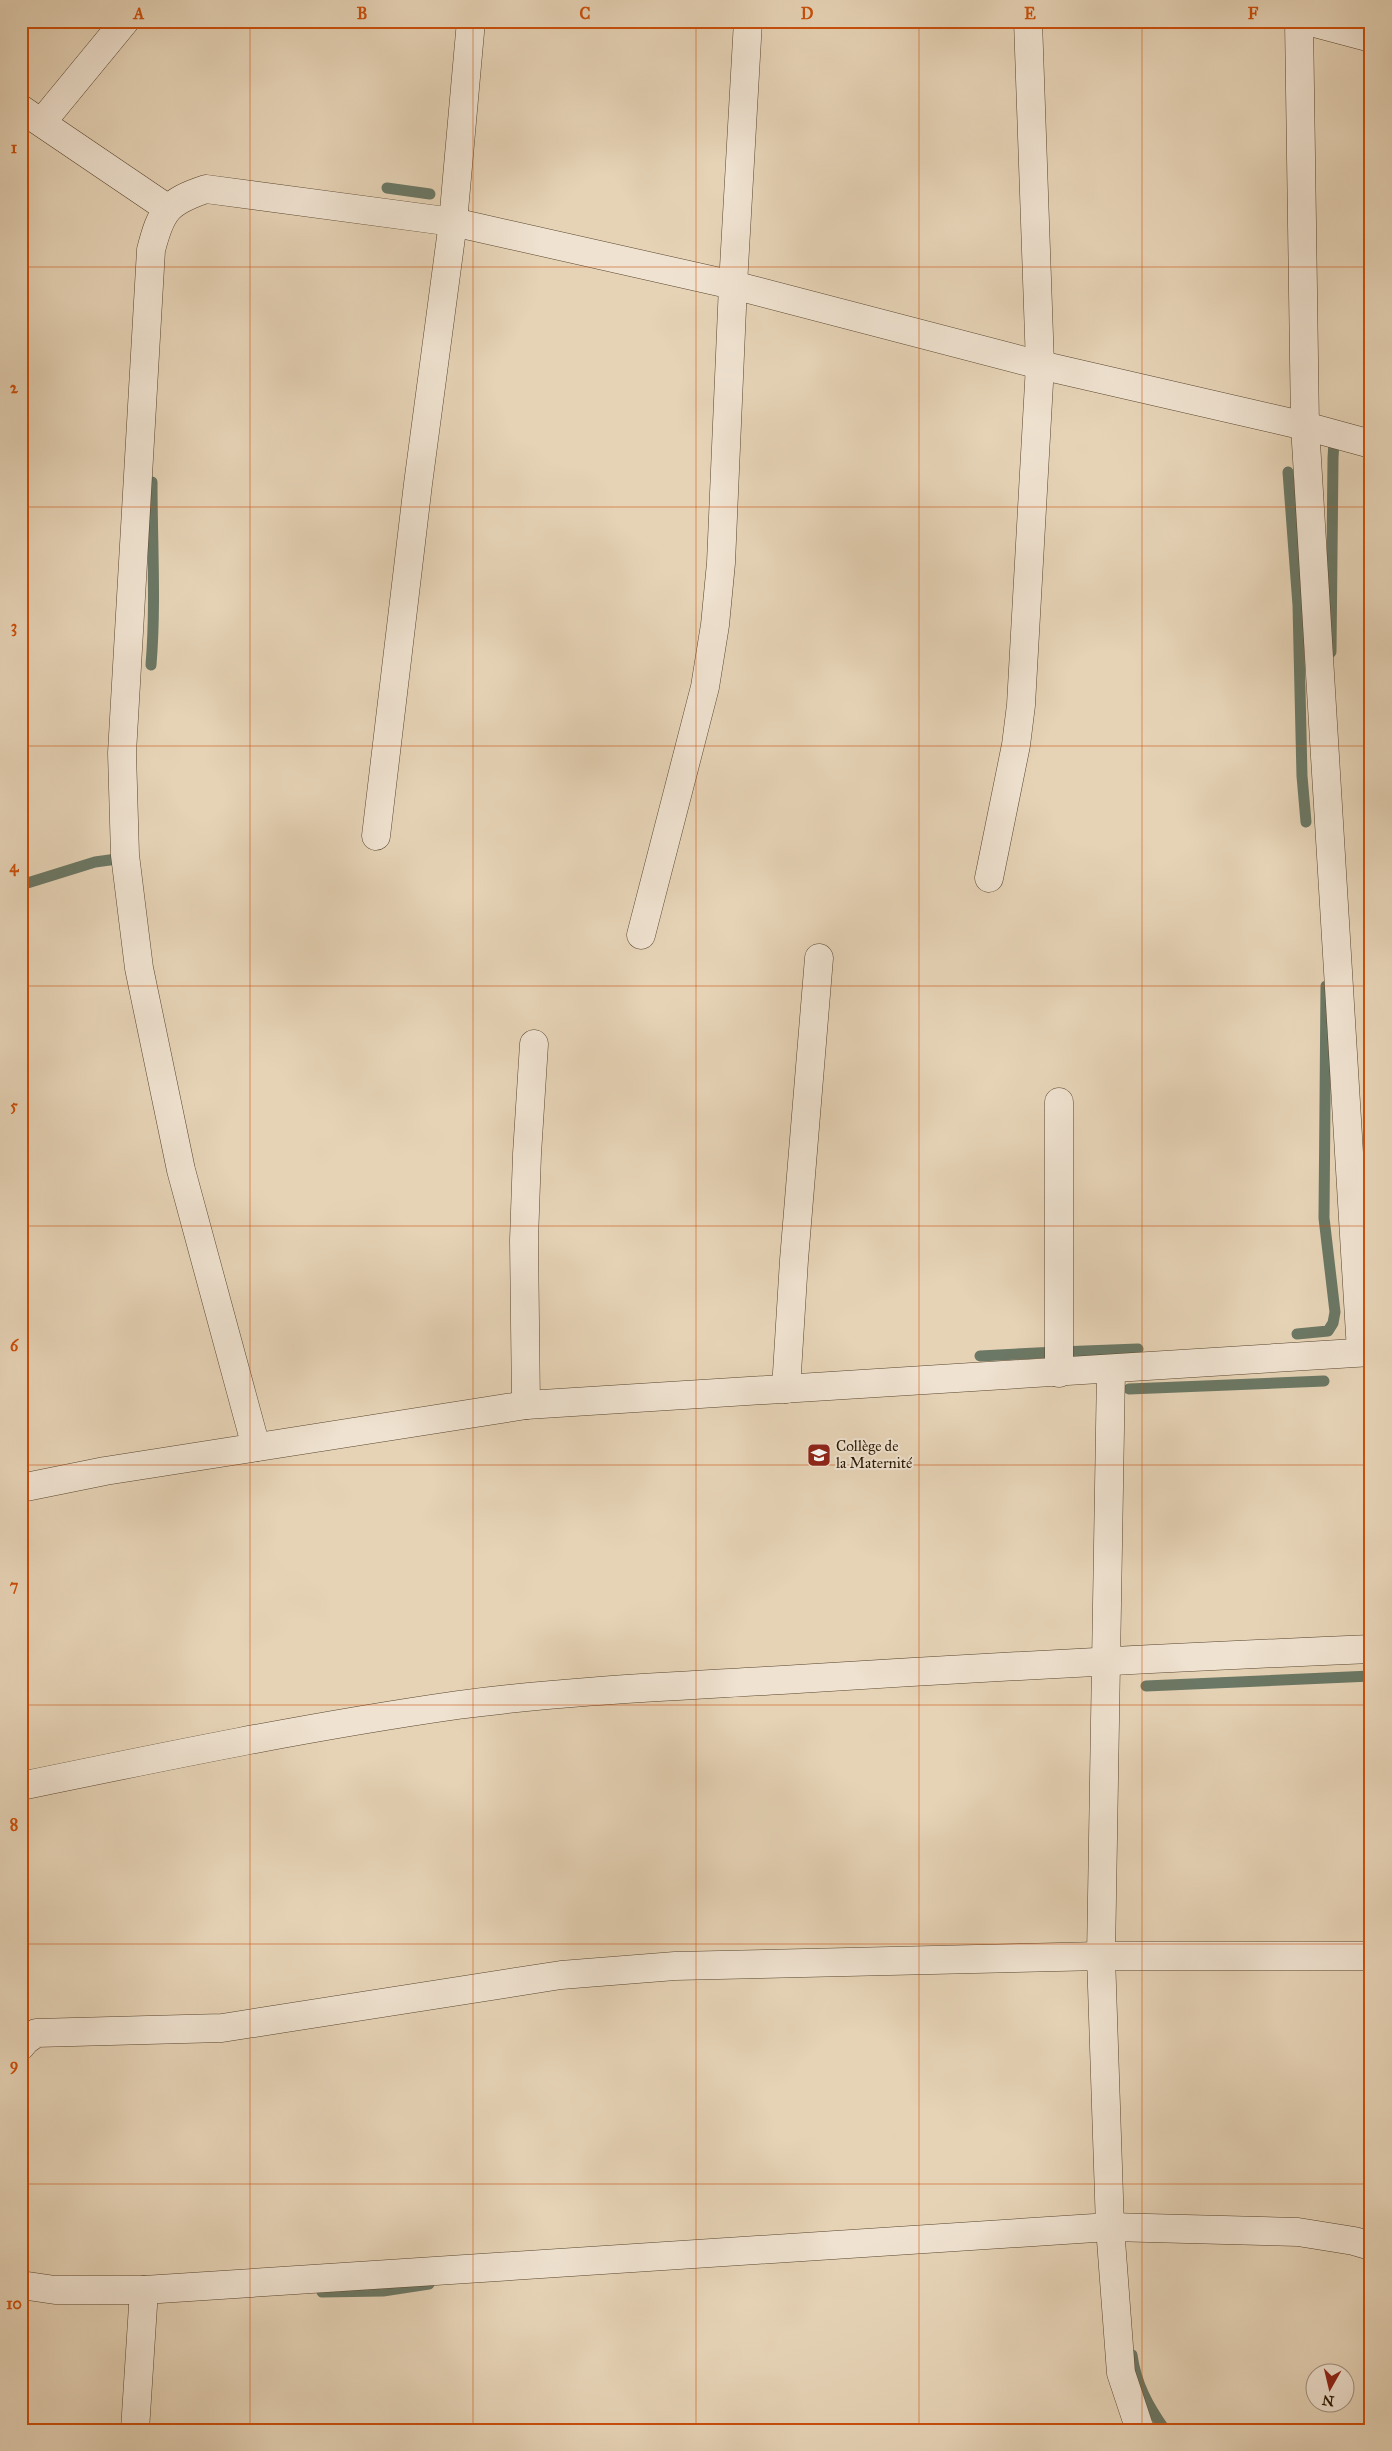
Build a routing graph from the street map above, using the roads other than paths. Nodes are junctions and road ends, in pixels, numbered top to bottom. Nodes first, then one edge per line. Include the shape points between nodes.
1 (125, 21) edge
2 (471, 21) edge
3 (748, 21) edge
4 (1028, 21) edge
5 (1299, 21) edge
6 (1307, 21) edge
7 (1371, 38) edge
8 (32, 116) edge
9 (167, 208) junction
10 (453, 222) junction
11 (733, 285) junction
12 (1040, 365) junction
13 (1305, 426) junction
14 (1371, 444) edge
15 (376, 836) dead end
16 (989, 878) dead end
17 (641, 935) dead end
18 (819, 958) dead end
19 (534, 1044) dead end
20 (1059, 1102) dead end
21 (1366, 1351) edge
22 (1111, 1370) junction
23 (1059, 1373) junction
24 (786, 1389) junction
25 (526, 1405) junction
26 (256, 1447) junction
27 (22, 1486) edge
28 (1371, 1649) edge
29 (1107, 1660) junction
30 (21, 1786) edge
31 (1101, 1956) junction
32 (1371, 1956) edge
33 (21, 2046) edge
34 (1110, 2227) junction
35 (1371, 2246) edge
36 (21, 2285) edge
37 (144, 2290) junction
38 (135, 2430) edge
39 (1140, 2430) edge

1 - 8 street
2 - 10 street
3 - 11 street
4 - 12 street
5 - 13 street
6 - 7 street
8 - 9 street
9 - 10 street via 185,196 206,189
9 - 26 street via 157,225 151,250 122,752 125,855 140,968 181,1170
10 - 11 street
10 - 15 street
11 - 12 street
11 - 17 street via 721,563 715,625 705,687
12 - 13 street
12 - 16 street via 1021,705
13 - 14 street
13 - 21 street
18 - 24 street
19 - 25 street via 524,1240
20 - 23 street
21 - 22 street
22 - 23 street
22 - 29 street
23 - 24 street
24 - 25 street
25 - 26 street
26 - 27 street
28 - 29 street
29 - 30 street via 562,1694 468,1704 212,1747
29 - 31 street
31 - 32 street
31 - 33 street via 675,1966 561,1975 222,2028 36,2033
31 - 34 street
34 - 35 street via 1298,2232
34 - 37 street
34 - 39 street via 1121,2373
36 - 37 street via 55,2290
37 - 38 street

